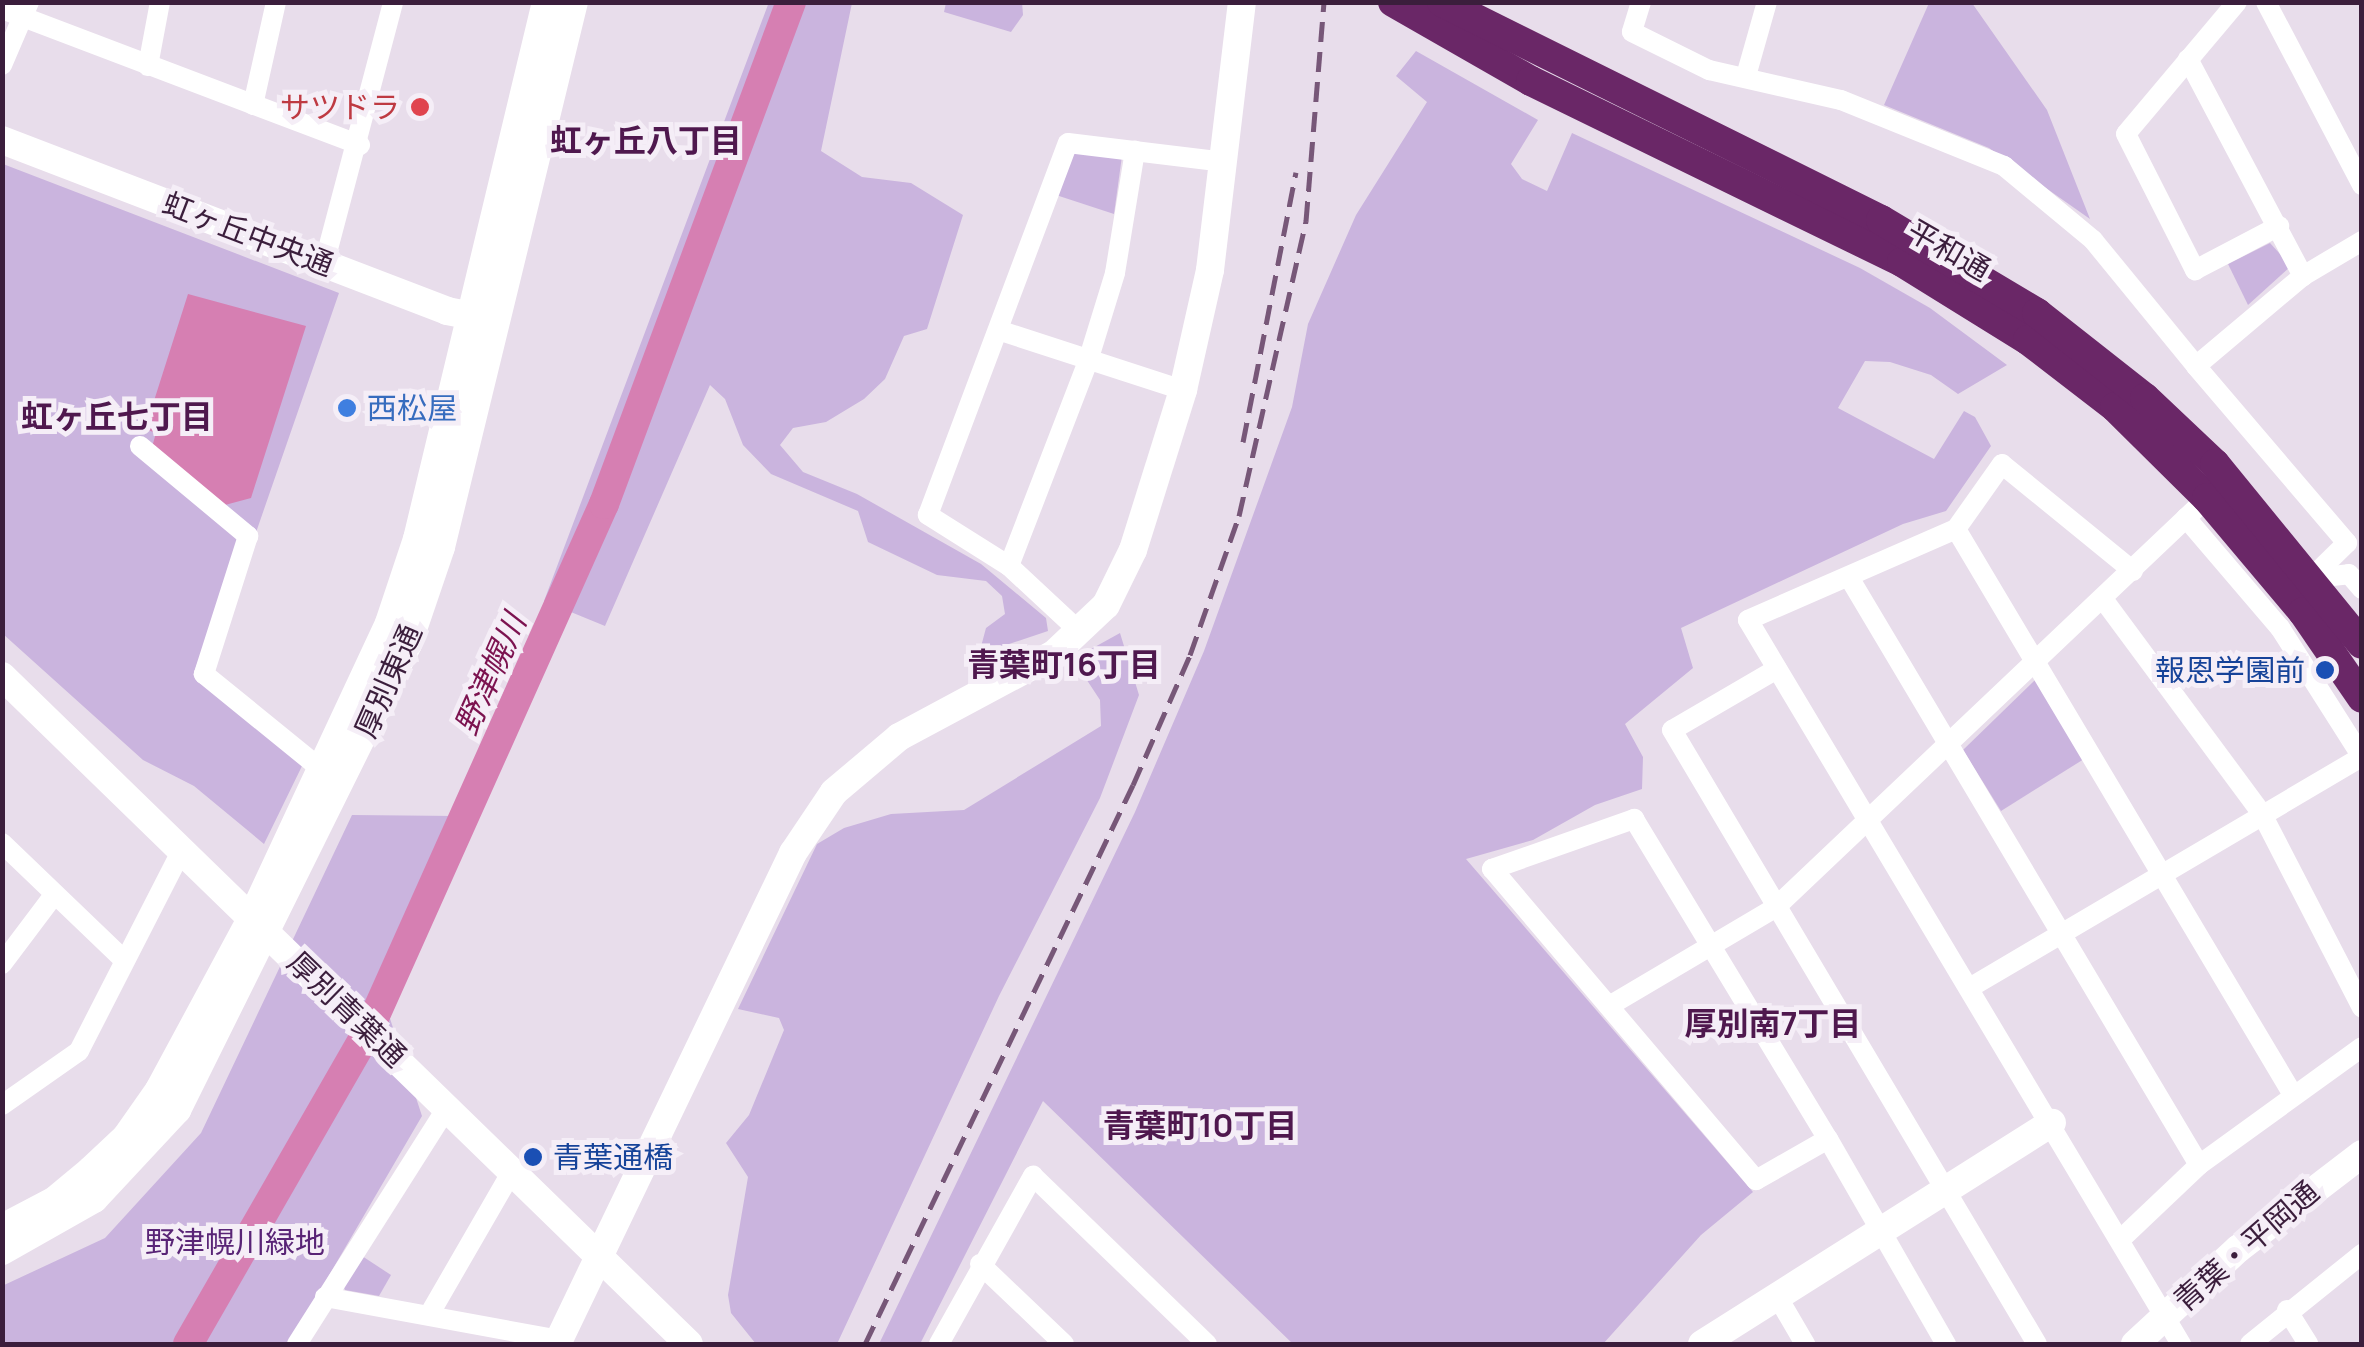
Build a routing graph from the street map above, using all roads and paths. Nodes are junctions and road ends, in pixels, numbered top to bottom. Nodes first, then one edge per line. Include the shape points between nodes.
1 (160, 2) edge
2 (276, 2) edge
3 (393, 2) edge
4 (546, 2) edge
5 (574, 2) edge
6 (1242, 2) edge
7 (1442, 2) edge
8 (1641, 2) edge
9 (1767, 2) edge
10 (2237, 2) edge
11 (2266, 2) edge
12 (1401, 5) edge
13 (18, 10) edge
14 (2188, 60) junction
15 (2, 65) edge
16 (148, 66) junction
17 (1746, 76) junction
18 (253, 105) junction
19 (2, 140) edge
20 (360, 145) junction
21 (1134, 151) junction
22 (1225, 162) junction
23 (2362, 185) edge
24 (2279, 226) junction
25 (2362, 241) edge
26 (324, 264) junction
27 (2303, 276) junction
28 (484, 318) junction
29 (1002, 331) junction
30 (1088, 362) junction
31 (2196, 366) junction
32 (1183, 390) junction
33 (140, 446) dead end
34 (2196, 508) junction
35 (1956, 529) junction
36 (1009, 566) junction
37 (2133, 571) junction
38 (1850, 579) junction
39 (2362, 590) edge
40 (2291, 596) junction
41 (2103, 599) junction
42 (1079, 632) junction
43 (2362, 644) edge
44 (2036, 663) junction
45 (1777, 669) junction
46 (2, 676) edge
47 (2362, 698) edge
48 (1949, 744) junction
49 (2362, 757) edge
50 (322, 769) junction
51 (2262, 814) junction
52 (1870, 818) junction
53 (2, 842) edge
54 (183, 848) junction
55 (2163, 872) junction
56 (54, 895) junction
57 (1775, 908) junction
58 (260, 925) junction
59 (2061, 933) junction
60 (1710, 946) junction
61 (124, 960) junction
62 (2, 964) edge
63 (1971, 987) junction
64 (1609, 1006) junction
65 (2362, 1008) edge
66 (2362, 1047) edge
67 (2292, 1093) junction
68 (438, 1098) junction
69 (2, 1105) edge
70 (2052, 1123) junction
71 (1828, 1139) junction
72 (2362, 1154) edge
73 (2198, 1166) junction
74 (512, 1171) junction
75 (1948, 1188) junction
76 (2, 1228) edge
77 (1880, 1230) junction
78 (2120, 1240) junction
79 (2, 1251) edge
80 (2362, 1254) edge
81 (601, 1260) junction
82 (980, 1264) junction
83 (1777, 1296) junction
84 (325, 1297) junction
85 (2287, 1310) junction
86 (428, 1314) junction
87 (2164, 1316) junction
88 (559, 1342) edge
89 (297, 1344) edge
90 (689, 1344) edge
91 (939, 1344) edge
92 (1064, 1344) edge
93 (1207, 1344) edge
94 (1702, 1344) edge
95 (1805, 1344) edge
96 (1946, 1344) edge
97 (2036, 1344) edge
98 (2135, 1344) edge
99 (2181, 1344) edge
100 (2250, 1344) edge
101 (2308, 1344) edge

1 - 16 street
2 - 18 street
3 - 20 street
4 - 28 street, 厚別東通
5 - 28 street, 厚別東通
6 - 22 street
7 - 40 highway, 平和通 via 1880,220 2000,288 2097,357 2176,425
8 - 17 street via 1632,32 1709,70
9 - 17 street
10 - 14 street
11 - 23 street
12 - 34 highway, 平和通 via 1576,104 1948,288 2115,408
13 - 15 street
13 - 16 street
14 - 24 street
14 - 24 street via 2126,134 2196,270
16 - 18 street
17 - 31 street via 1841,100 2004,166 2094,240
18 - 20 street
19 - 26 street, 虹ヶ丘中央通
20 - 26 street
21 - 22 street
21 - 29 street via 1068,142
21 - 30 street via 1115,273
22 - 32 street
24 - 27 street
25 - 27 street
26 - 28 street, 虹ヶ丘中央通
27 - 31 street
28 - 50 street, 厚別東通 via 389,623
28 - 58 street, 厚別東通 via 441,548 408,644
29 - 30 street
29 - 36 street via 928,515
30 - 32 street
30 - 36 street
31 - 40 street via 2347,543
32 - 42 street via 1133,550 1106,605
33 - 50 street via 248,536 204,674
34 - 37 street
34 - 40 highway, 平和通
35 - 37 street via 2002,464
35 - 38 street
35 - 44 street
36 - 42 street
37 - 41 street
38 - 45 street via 1748,620
38 - 48 street
39 - 40 street via 2349,574
40 - 43 highway, 平和通
40 - 47 highway, 平和通
40 - 49 street
41 - 44 street
41 - 51 street
42 - 81 street via 1054,654 898,737 834,792 794,854
44 - 48 street
44 - 55 street
45 - 52 street
45 - 57 street via 1672,730
46 - 54 street, 厚別青葉通
48 - 52 street
48 - 59 street
49 - 51 street
50 - 58 street, 厚別東通
51 - 55 street
51 - 65 street
52 - 57 street
52 - 63 street
53 - 56 street
54 - 58 street, 厚別青葉通
54 - 61 street
55 - 59 street
55 - 67 street
56 - 61 street
56 - 62 street
57 - 60 street
57 - 75 street
58 - 68 street, 厚別青葉通
58 - 76 street, 厚別東通 via 126,1137 55,1200
58 - 79 street, 厚別東通 via 177,1110 94,1199
59 - 63 street
59 - 73 street
60 - 64 street
60 - 64 street via 1634,818 1492,869
60 - 71 street
61 - 69 street via 79,1050
63 - 70 street
64 - 71 street via 1756,1180
66 - 67 street
67 - 73 street
68 - 74 street, 厚別青葉通
68 - 84 street
70 - 75 street
70 - 78 street
71 - 77 street
72 - 87 street, 青葉・平岡通 via 2313,1186
73 - 78 street
74 - 81 street, 厚別青葉通
74 - 86 street
75 - 77 street
75 - 97 street
77 - 83 street
77 - 96 street
78 - 87 street
80 - 85 street
81 - 88 street
81 - 90 street, 厚別青葉通
82 - 91 street
82 - 92 street
82 - 93 street via 1033,1176
83 - 94 street
83 - 95 street
84 - 86 street
84 - 89 street
85 - 100 street
85 - 101 street
86 - 88 street
87 - 98 street, 青葉・平岡通
87 - 99 street

